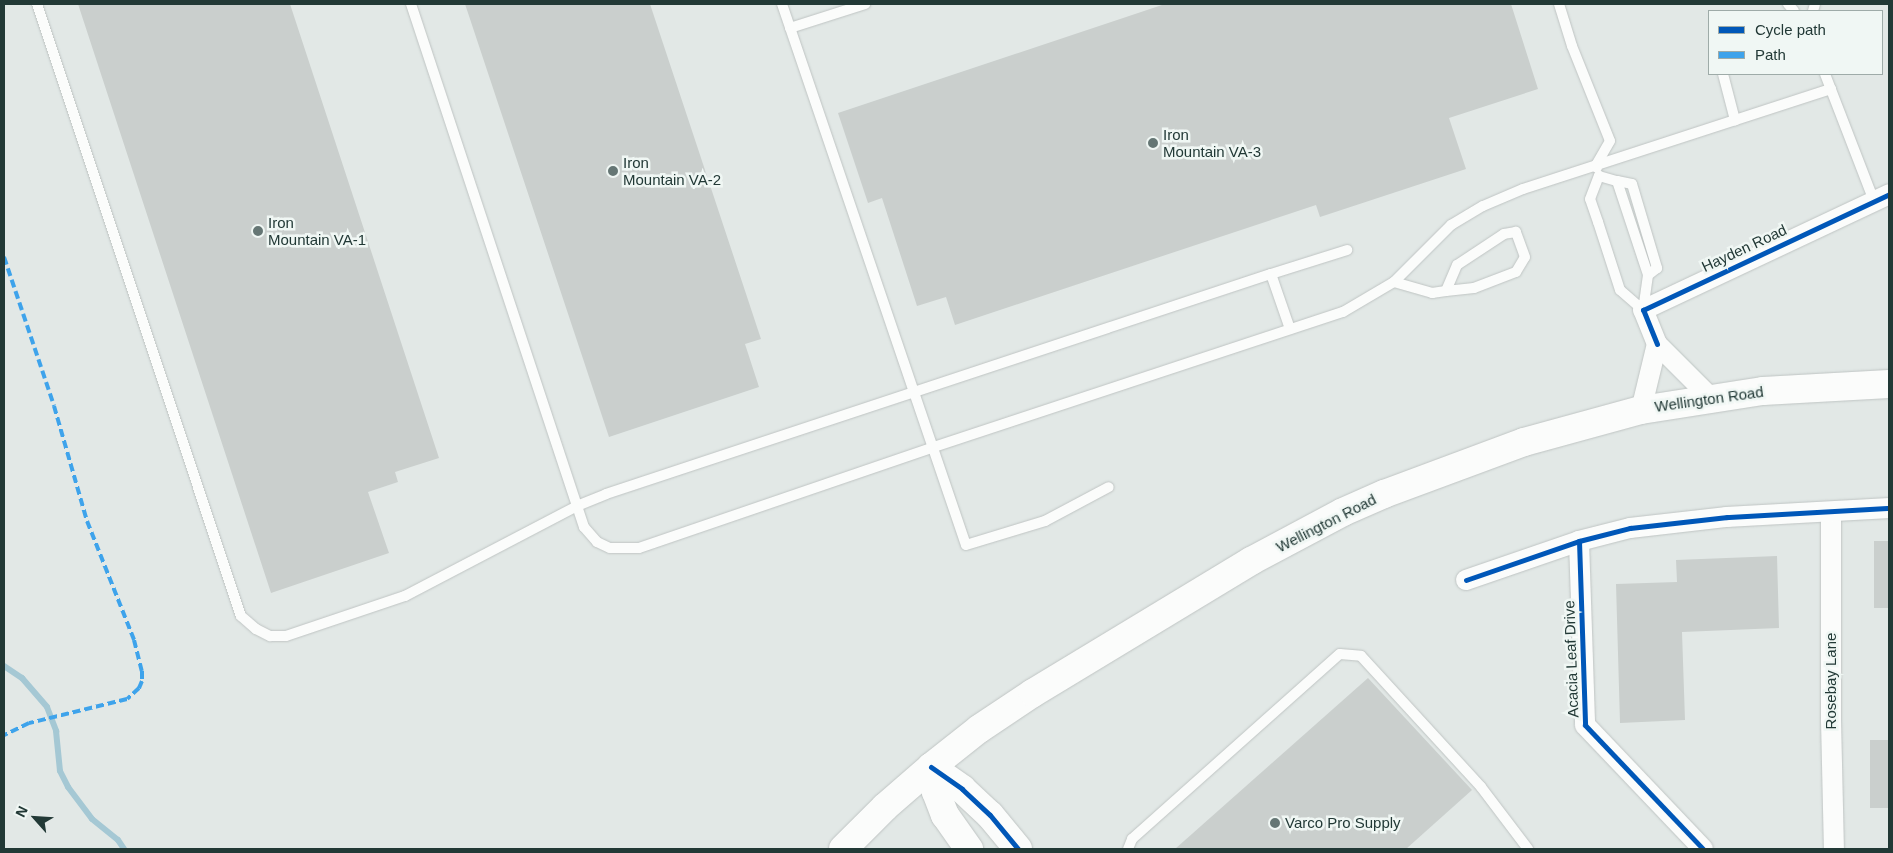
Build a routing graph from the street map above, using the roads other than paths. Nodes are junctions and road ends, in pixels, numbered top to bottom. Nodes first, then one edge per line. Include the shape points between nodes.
1 (37, 4) edge
2 (411, 4) edge
3 (782, 4) edge
4 (865, 4) edge
5 (1559, 4) edge
6 (790, 28) junction
7 (1723, 75) edge
8 (1826, 75) edge
9 (1831, 89) junction
10 (1735, 120) junction
11 (1596, 164) junction
12 (1600, 176) junction
13 (1882, 198) edge
14 (1346, 250) dead end
15 (1271, 274) junction
16 (1394, 282) junction
17 (1446, 291) junction
18 (1643, 310) junction
19 (1290, 330) junction
20 (1657, 344) junction
21 (1889, 384) edge
22 (912, 392) junction
23 (1710, 397) junction
24 (1641, 410) junction
25 (931, 448) junction
26 (1109, 487) dead end
27 (577, 506) junction
28 (1889, 508) edge
29 (1830, 512) junction
30 (1579, 541) junction
31 (1466, 580) dead end
32 (931, 767) junction
33 (843, 849) edge
34 (970, 849) edge
35 (1018, 849) edge
36 (1128, 849) edge
37 (1528, 849) edge
38 (1704, 849) edge
39 (1834, 849) edge

1 - 27 lane via 241,616 270,636 286,636 405,596
2 - 27 lane
3 - 6 lane
4 - 6 lane
5 - 11 lane via 1572,46 1610,140
6 - 22 lane
7 - 10 lane
8 - 9 lane
9 - 10 lane
9 - 13 lane
10 - 11 lane
11 - 12 lane
11 - 16 lane via 1483,206 1451,225
12 - 18 lane via 1616,181 1648,276
12 - 18 lane via 1590,199 1620,290
13 - 18 street, Hayden Road
14 - 15 lane
15 - 19 lane
15 - 22 lane
16 - 17 lane via 1432,292
16 - 19 lane via 1343,312
17 - 17 lane via 1474,288 1516,272 1525,257 1516,232 1504,234 1457,265
18 - 20 street
19 - 25 lane
20 - 23 street
20 - 24 street
21 - 23 main road, Wellington Road via 1798,388
22 - 25 lane
22 - 27 lane
23 - 24 main road, Wellington Road
24 - 32 main road, Wellington Road via 1515,445 1423,478 1343,512 1189,597 1033,693 979,729
25 - 26 lane via 966,545 1045,522
25 - 27 lane via 640,548 610,548 597,542 584,527
28 - 29 street
29 - 30 street via 1727,517 1630,528
29 - 39 street, Rosebay Lane
30 - 31 street
30 - 38 street, Acacia Leaf Drive via 1585,725
32 - 33 main road, Wellington Road
32 - 34 main road via 945,816
32 - 35 main road via 962,789
36 - 37 lane via 1132,839 1340,654 1361,656 1481,786

